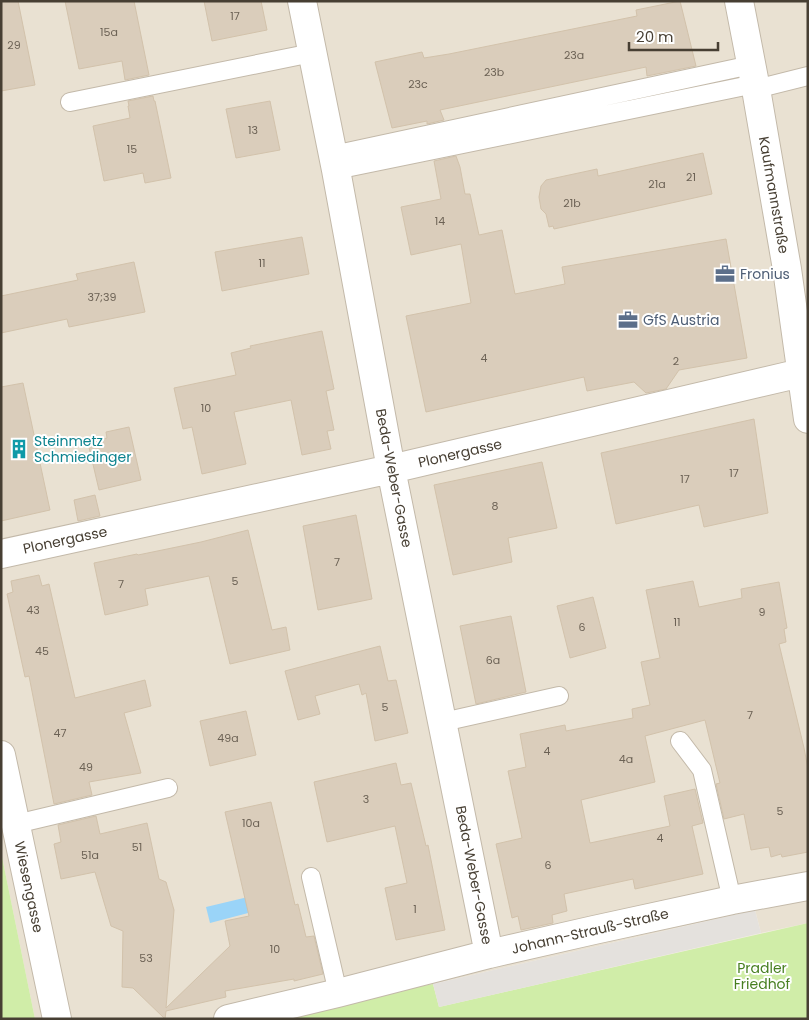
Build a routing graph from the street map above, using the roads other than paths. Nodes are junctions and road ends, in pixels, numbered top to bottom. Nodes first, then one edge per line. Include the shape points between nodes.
1 (302, 1) edge
2 (739, 1) edge
3 (312, 53) junction
4 (808, 76) edge
5 (754, 79) junction
6 (70, 102) dead end
7 (334, 163) junction
8 (797, 266) edge
9 (801, 373) junction
10 (808, 419) edge
11 (391, 469) junction
12 (1, 554) edge
13 (559, 696) dead end
14 (443, 722) junction
15 (680, 741) dead end
16 (1, 755) edge
17 (168, 788) dead end
18 (16, 824) junction
19 (311, 877) dead end
20 (808, 886) edge
21 (732, 900) junction
22 (489, 954) junction
23 (338, 992) junction
24 (57, 1019) edge
25 (228, 1019) edge

1 - 3 street, Beda-Weber-Gasse
2 - 5 street, Kaufmannstraße
3 - 6 lane
3 - 7 street, Beda-Weber-Gasse
4 - 5 lane
5 - 7 lane
5 - 8 street, Kaufmannstraße
7 - 11 street, Beda-Weber-Gasse
8 - 9 street, Kaufmannstraße
9 - 10 street, Kaufmannstraße
9 - 11 street, Plonergasse
11 - 12 street, Plonergasse
11 - 14 street, Beda-Weber-Gasse
13 - 14 lane
14 - 22 street, Beda-Weber-Gasse
15 - 21 lane via 702,770
16 - 18 street, Wiesengasse
17 - 18 lane
18 - 24 street, Wiesengasse
19 - 23 lane
20 - 21 street, Johann-Strauß-Straße
21 - 22 street, Johann-Strauß-Straße via 597,938
22 - 23 street, Johann-Strauß-Straße
23 - 25 street, Johann-Strauß-Straße

